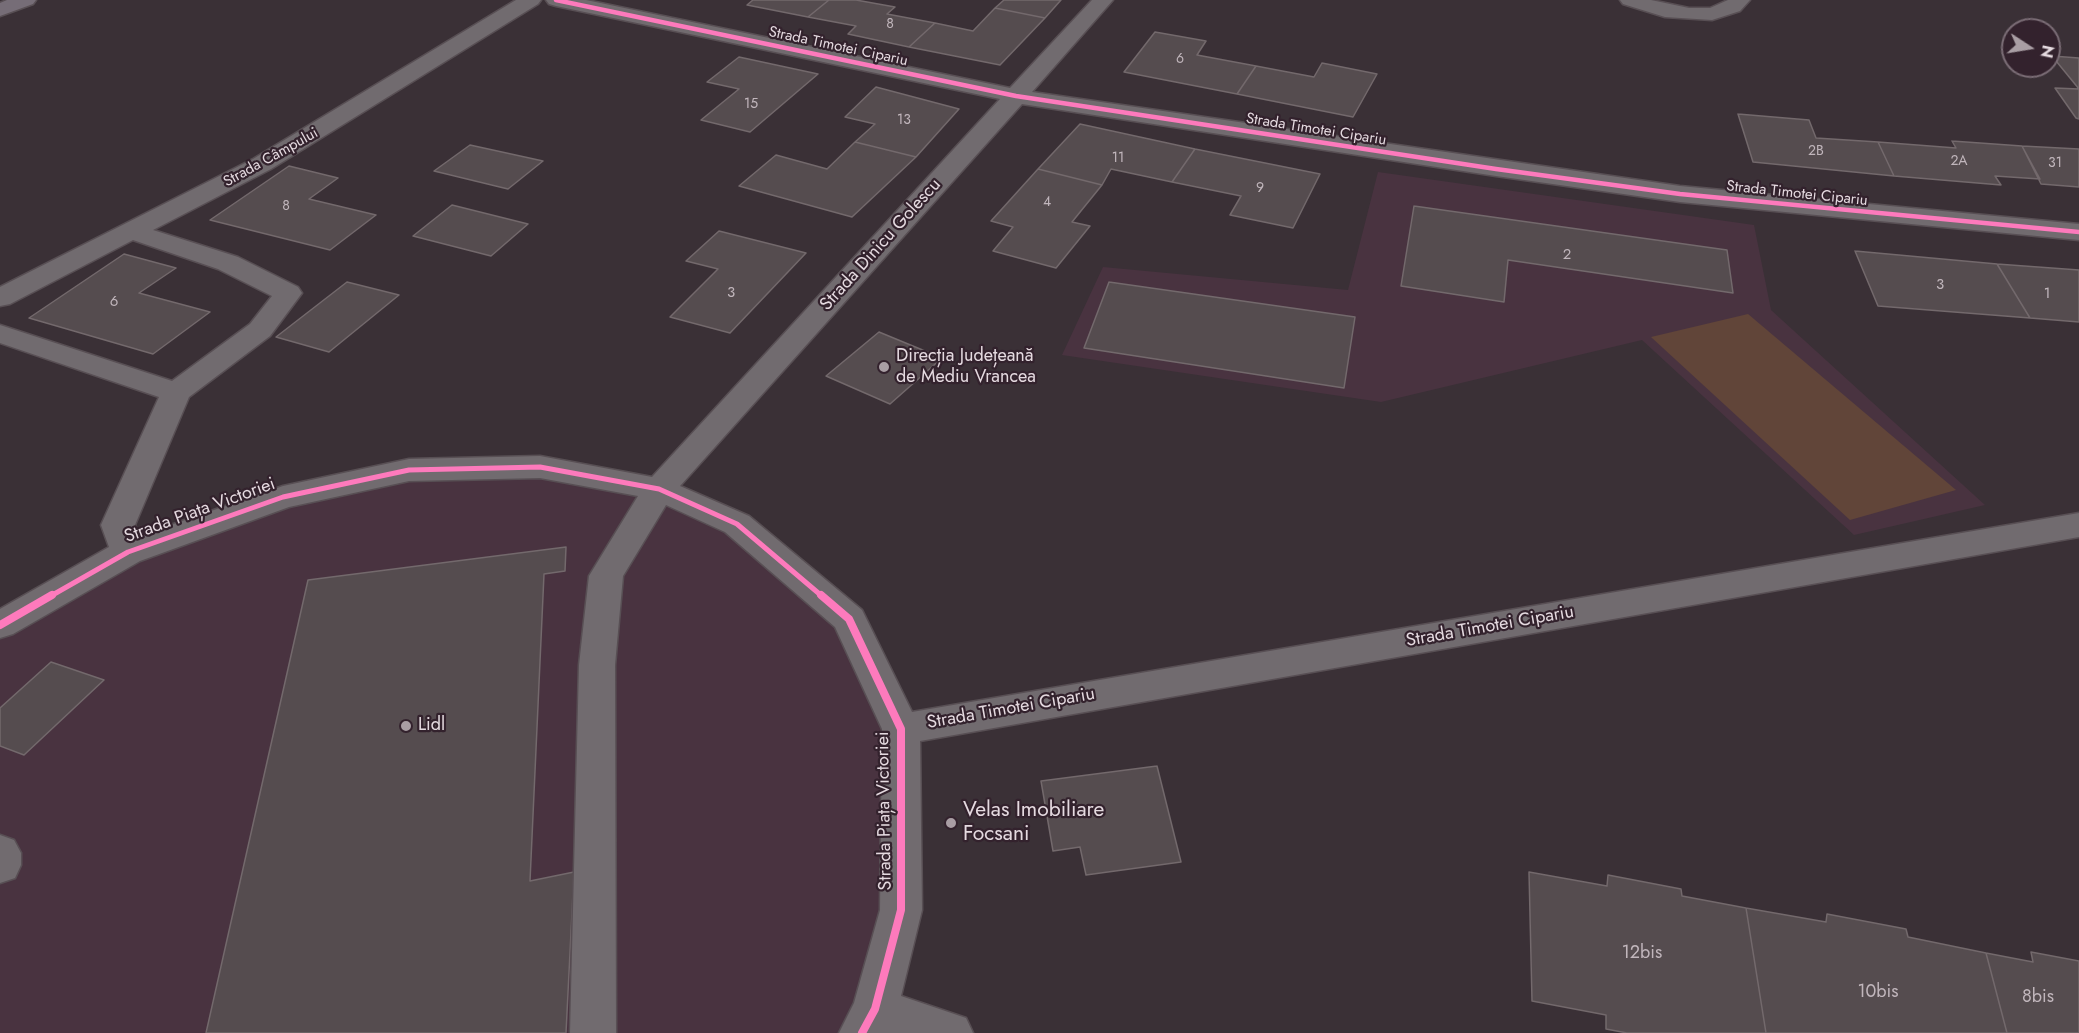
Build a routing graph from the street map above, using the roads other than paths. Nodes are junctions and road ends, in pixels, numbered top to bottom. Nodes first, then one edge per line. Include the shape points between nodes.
1 (26, 0) edge
2 (531, 0) edge
3 (556, 0) edge
4 (1103, 0) edge
5 (1630, 0) edge
6 (1740, 0) edge
7 (0, 10) edge
8 (1016, 96) junction
9 (133, 232) junction
10 (2079, 232) edge
11 (0, 298) edge
12 (0, 334) edge
13 (176, 392) junction
14 (659, 489) junction
15 (2079, 525) edge
16 (128, 552) junction
17 (0, 626) edge
18 (902, 729) junction
19 (0, 853) edge
20 (0, 865) edge
21 (868, 1021) edge
22 (593, 1033) edge
23 (950, 1033) edge

1 - 7 main road
2 - 9 street, Strada Câmpului via 262,165
3 - 8 street, Strada Timotei Cipariu
4 - 8 street, Strada Dinicu Golescu
5 - 6 street via 1665,10 1712,14
8 - 10 street, Strada Timotei Cipariu via 1680,194
8 - 14 street, Strada Dinicu Golescu
9 - 11 street, Strada Câmpului
9 - 13 street via 228,263 288,293 260,330
12 - 13 street
13 - 16 street via 118,525
14 - 16 street, Strada Piața Victoriei via 540,467 409,470 283,497
14 - 18 street, Strada Piața Victoriei via 737,524 849,619
14 - 22 street, Strada Dinicu Golescu via 606,576 597,665
15 - 18 street, Strada Timotei Cipariu
16 - 17 street, Strada Piața Victoriei
18 - 21 street, Strada Piața Victoriei via 901,910
19 - 20 street
21 - 23 street

